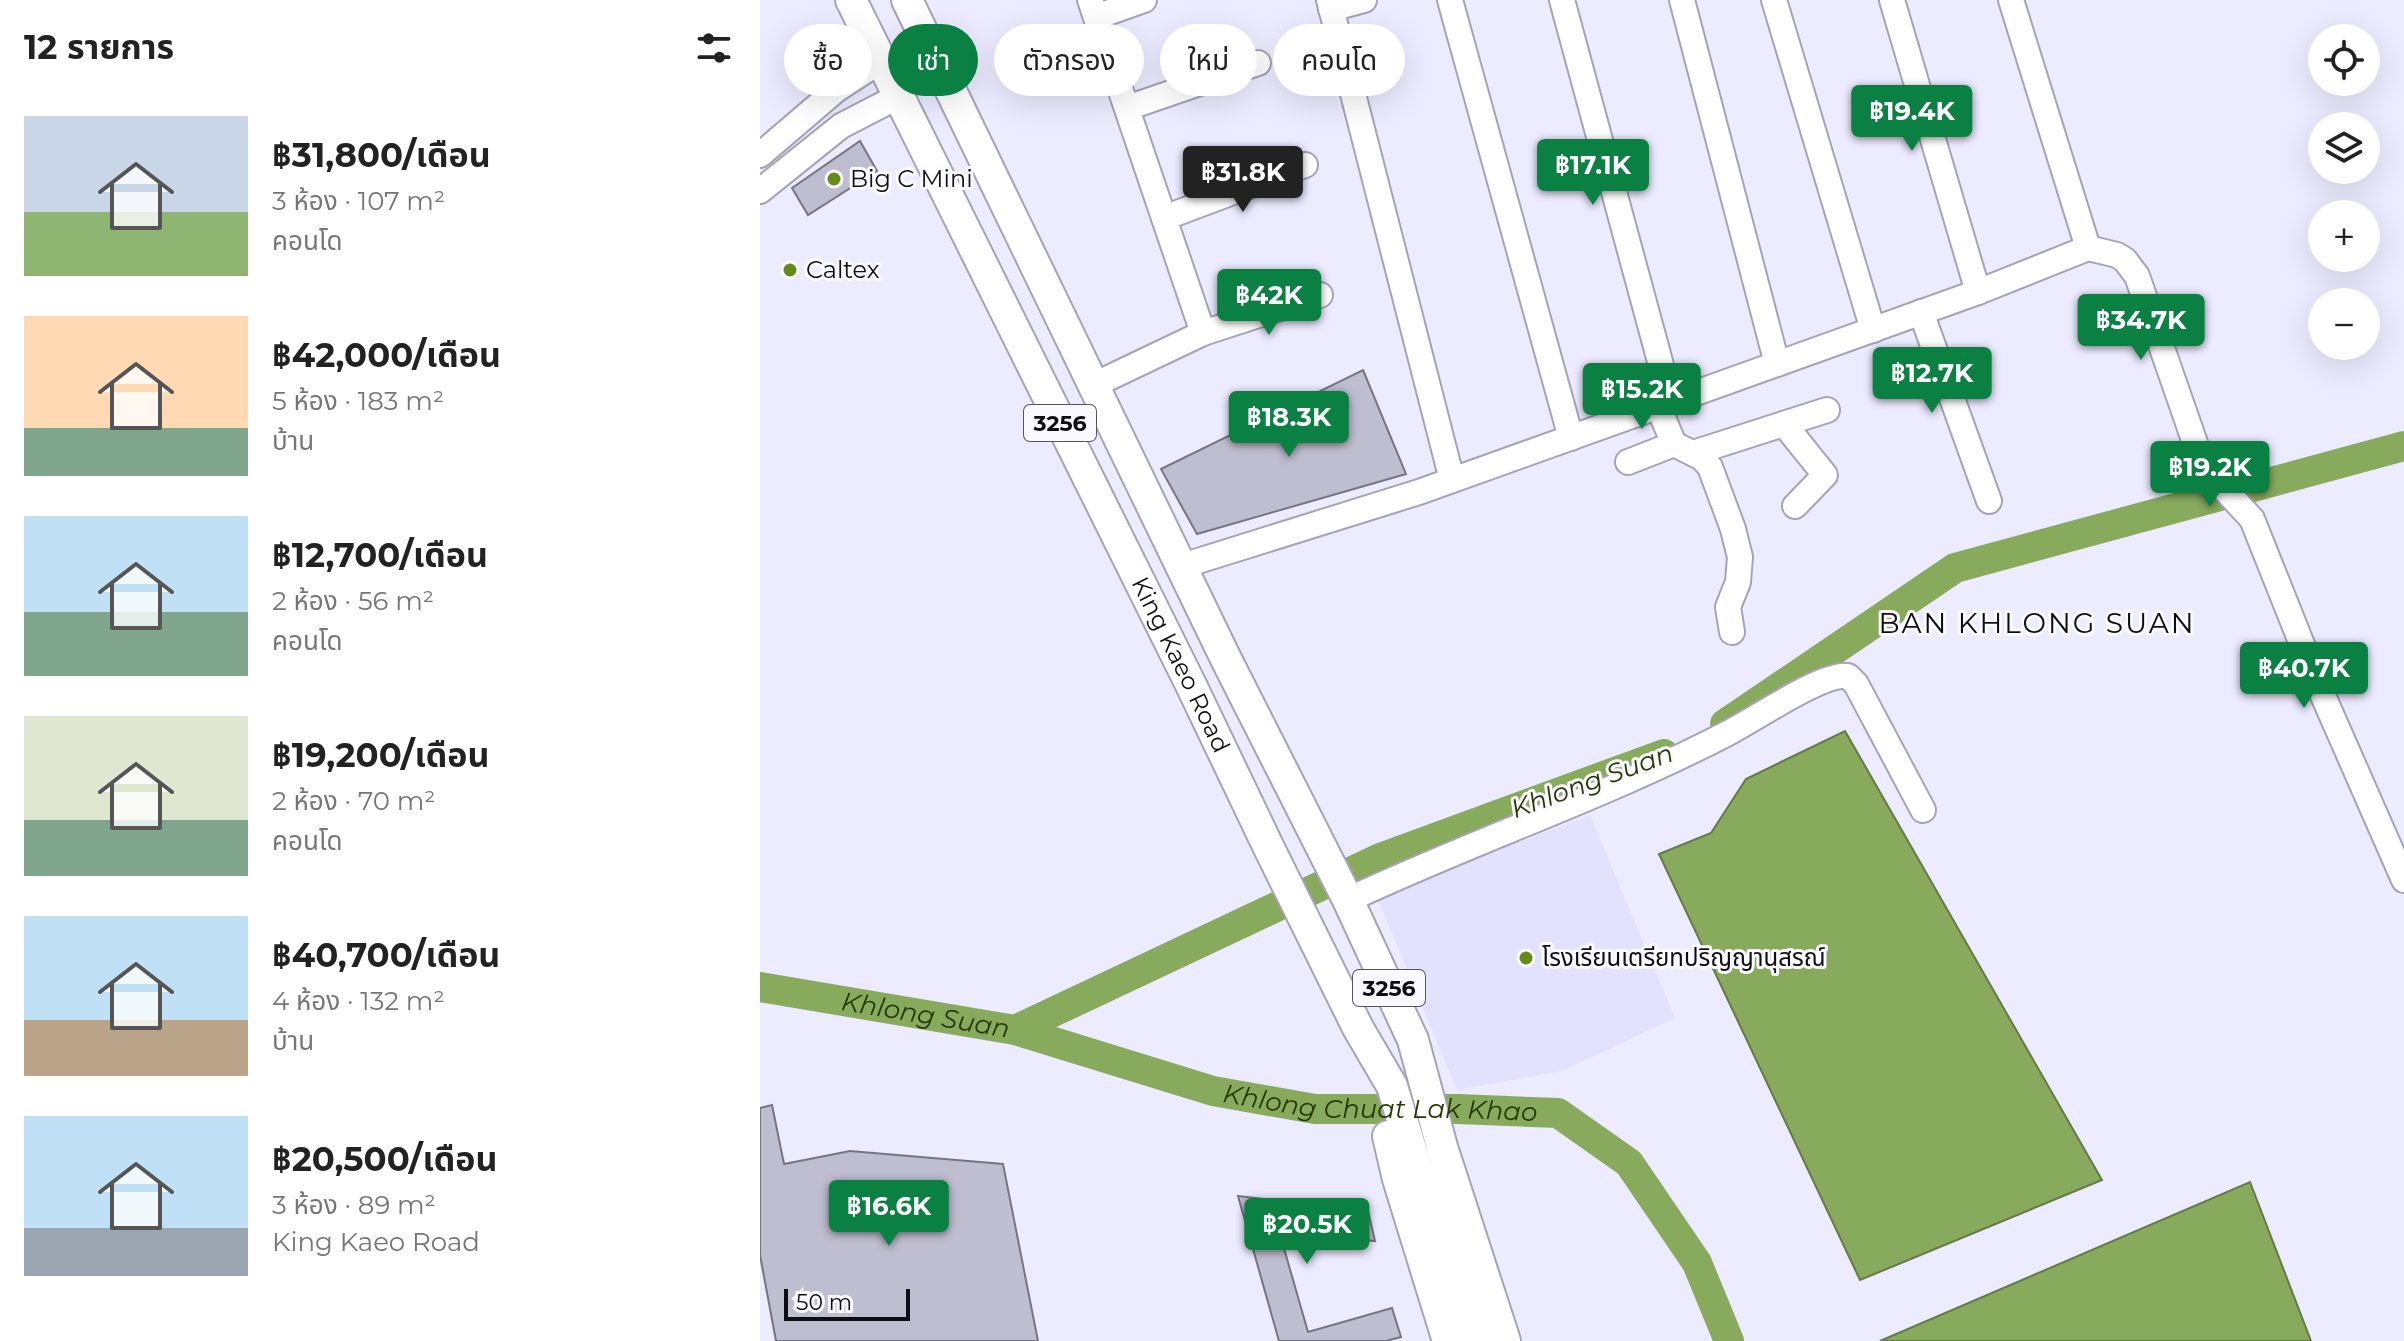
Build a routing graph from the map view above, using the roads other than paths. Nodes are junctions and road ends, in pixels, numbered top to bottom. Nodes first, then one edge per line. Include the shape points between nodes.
1 (851, 0) edge
2 (860, 0) edge
3 (867, 0) edge
4 (1144, 0) edge
5 (1364, 0) edge
6 (1450, 0) edge
7 (1562, 0) edge
8 (1682, 0) edge
9 (1774, 0) edge
10 (1892, 0) edge
11 (2011, 0) edge
12 (1330, 4) edge
13 (1093, 9) edge
14 (914, 13) edge
15 (878, 53) junction
16 (872, 58) edge
17 (1258, 63) dead end
18 (888, 73) edge
19 (829, 96) edge
20 (840, 96) edge
21 (899, 96) joint
22 (1127, 108) junction
23 (802, 119) junction
24 (854, 119) junction
25 (821, 143) junction
26 (760, 155) edge
27 (1305, 165) dead end
28 (760, 191) edge
29 (1164, 218) junction
30 (2088, 248) junction
31 (1978, 292) junction
32 (1320, 295) dead end
33 (1921, 312) junction
34 (1873, 330) junction
35 (1203, 333) junction
36 (1777, 364) junction
37 (1094, 385) junction
38 (1664, 404) junction
39 (1827, 410) dead end
40 (1784, 424) junction
41 (1571, 438) junction
42 (1684, 449) junction
43 (1628, 462) dead end
44 (1452, 480) junction
45 (1989, 501) dead end
46 (1795, 506) dead end
47 (1182, 566) junction
48 (1732, 632) dead end
49 (1923, 810) dead end
50 (2404, 880) edge
51 (1347, 899) junction
52 (1452, 1144) junction
53 (1481, 1334) edge
54 (1526, 1341) edge

1 - 15 main road, King Kaeo Road / 3256
2 - 3 main road
4 - 13 street
5 - 12 street
6 - 41 street
7 - 38 street
8 - 36 street
9 - 34 street
10 - 31 street
11 - 30 street
12 - 44 street
13 - 22 street
14 - 15 main road via 877,28
14 - 37 main road, King Kaeo Road / 3256
15 - 16 street
15 - 18 main road, King Kaeo Road / 3256
17 - 22 street
19 - 23 street
20 - 24 street
21 - 24 street
21 - 53 main road, King Kaeo Road / 3256 via 1382,1081 1402,1152
22 - 29 street
23 - 25 street
23 - 26 street
24 - 25 street
25 - 28 street
27 - 29 street
29 - 35 street
30 - 31 street
30 - 50 street via 2125,260 2137,276 2203,466 2252,519
31 - 33 street
32 - 35 street
33 - 34 street
33 - 45 street
34 - 36 street
35 - 37 street
36 - 38 street
37 - 47 main road, King Kaeo Road / 3256
38 - 41 street
38 - 42 street
39 - 40 street
40 - 42 street
40 - 46 street via 1825,475
41 - 44 street
42 - 43 street
42 - 48 street via 1710,467 1740,557 1728,607
44 - 47 street
47 - 51 main road, King Kaeo Road / 3256
49 - 51 street via 1856,684 1842,675 1613,789
51 - 52 main road, King Kaeo Road / 3256 via 1433,1080
52 - 53 main road, King Kaeo Road / 3256
52 - 54 main road

